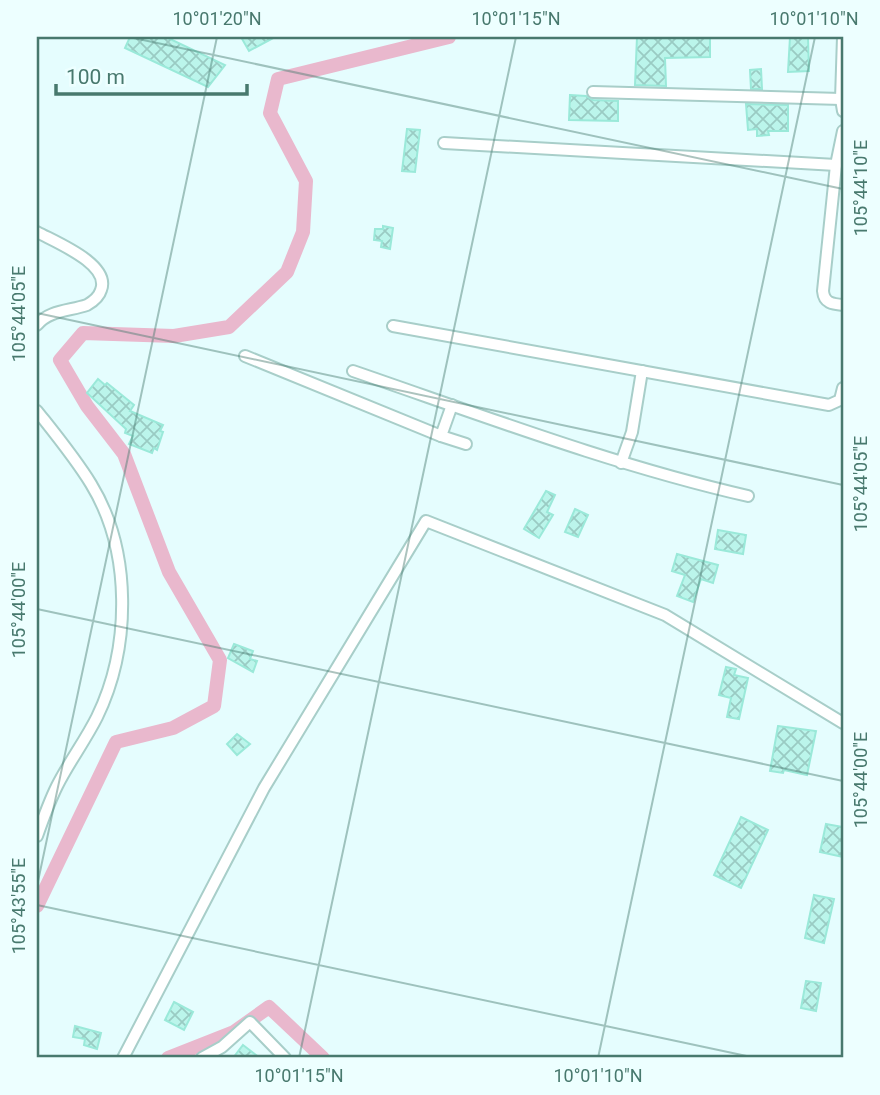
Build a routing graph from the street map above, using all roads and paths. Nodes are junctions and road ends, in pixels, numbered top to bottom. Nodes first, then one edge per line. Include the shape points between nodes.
1 (843, 37) edge
2 (593, 92) dead end
3 (841, 99) junction
4 (843, 111) edge
5 (843, 131) edge
6 (444, 143) dead end
7 (836, 165) junction
8 (37, 232) edge
9 (843, 305) edge
10 (37, 325) edge
11 (393, 326) dead end
12 (244, 356) dead end
13 (353, 371) dead end
14 (642, 371) junction
15 (843, 388) edge
16 (452, 405) junction
17 (37, 411) edge
18 (441, 436) junction
19 (466, 444) dead end
20 (621, 463) junction
21 (748, 496) dead end
22 (843, 723) edge
23 (37, 836) edge
24 (123, 1058) edge
25 (202, 1058) edge
26 (285, 1058) edge

1 - 3 street
2 - 3 street
3 - 4 street
5 - 7 street
6 - 7 street
7 - 9 street via 822,290 828,302
8 - 10 street via 84,258 101,273 104,283 99,297 90,303 56,312
11 - 14 street
12 - 18 street
13 - 16 street
14 - 15 street via 829,405 840,400
14 - 20 street via 632,432
16 - 18 street
16 - 20 street
17 - 23 street via 92,486 109,525 122,573 122,619 114,672 98,715 57,786
18 - 19 street
20 - 21 street
22 - 24 street via 665,615 426,521 264,788
25 - 26 street via 250,1022

